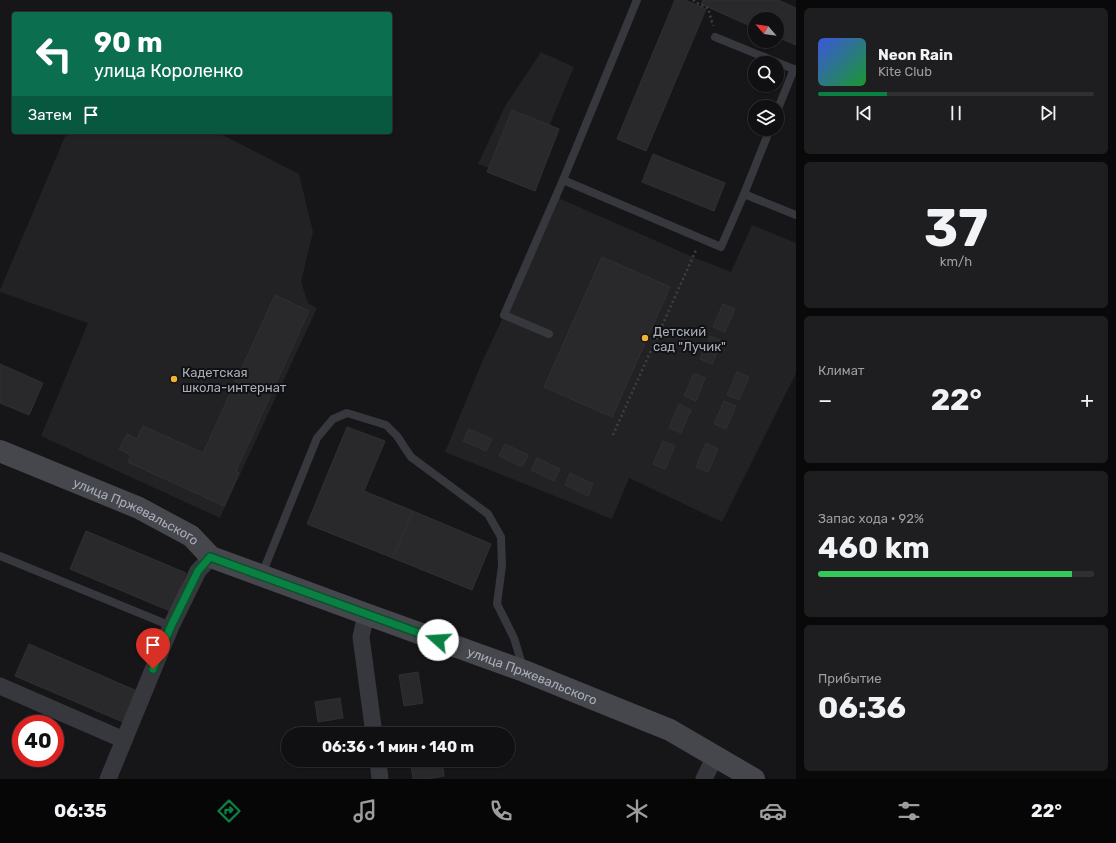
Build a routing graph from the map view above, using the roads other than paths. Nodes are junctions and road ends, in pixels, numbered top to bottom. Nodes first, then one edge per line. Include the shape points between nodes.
1 (636, 0) edge
2 (715, 37) road end
3 (795, 69) edge
4 (782, 100) edge
5 (767, 136) edge
6 (563, 180) junction
7 (744, 194) junction
8 (796, 214) edge
9 (549, 334) dead end
10 (0, 452) edge
11 (0, 556) edge
12 (210, 557) junction
13 (261, 575) junction
14 (366, 614) junction
15 (171, 626) junction
16 (524, 671) junction
17 (0, 686) edge
18 (373, 727) edge
19 (124, 740) junction
20 (715, 756) junction
21 (379, 767) edge
22 (108, 779) edge
23 (380, 779) edge
24 (704, 779) edge
25 (754, 779) edge

1 - 6 lane
2 - 3 lane
3 - 4 lane
5 - 7 lane
6 - 7 lane via 721,247
6 - 9 lane via 504,315
7 - 8 lane
10 - 12 street, улица Пржевальского via 139,508 191,536
11 - 15 lane
12 - 13 street, улица Пржевальского
12 - 15 street via 198,571
13 - 14 street, улица Пржевальского
13 - 16 lane via 317,438 333,418 348,413 386,424 411,457 488,514 502,537 502,566 497,604 514,638
14 - 16 street, улица Пржевальского
14 - 18 street via 361,637
15 - 19 street
16 - 20 street, улица Пржевальского via 670,730
17 - 19 street
19 - 22 street
20 - 24 street
20 - 25 street, улица Пржевальского
21 - 23 street

